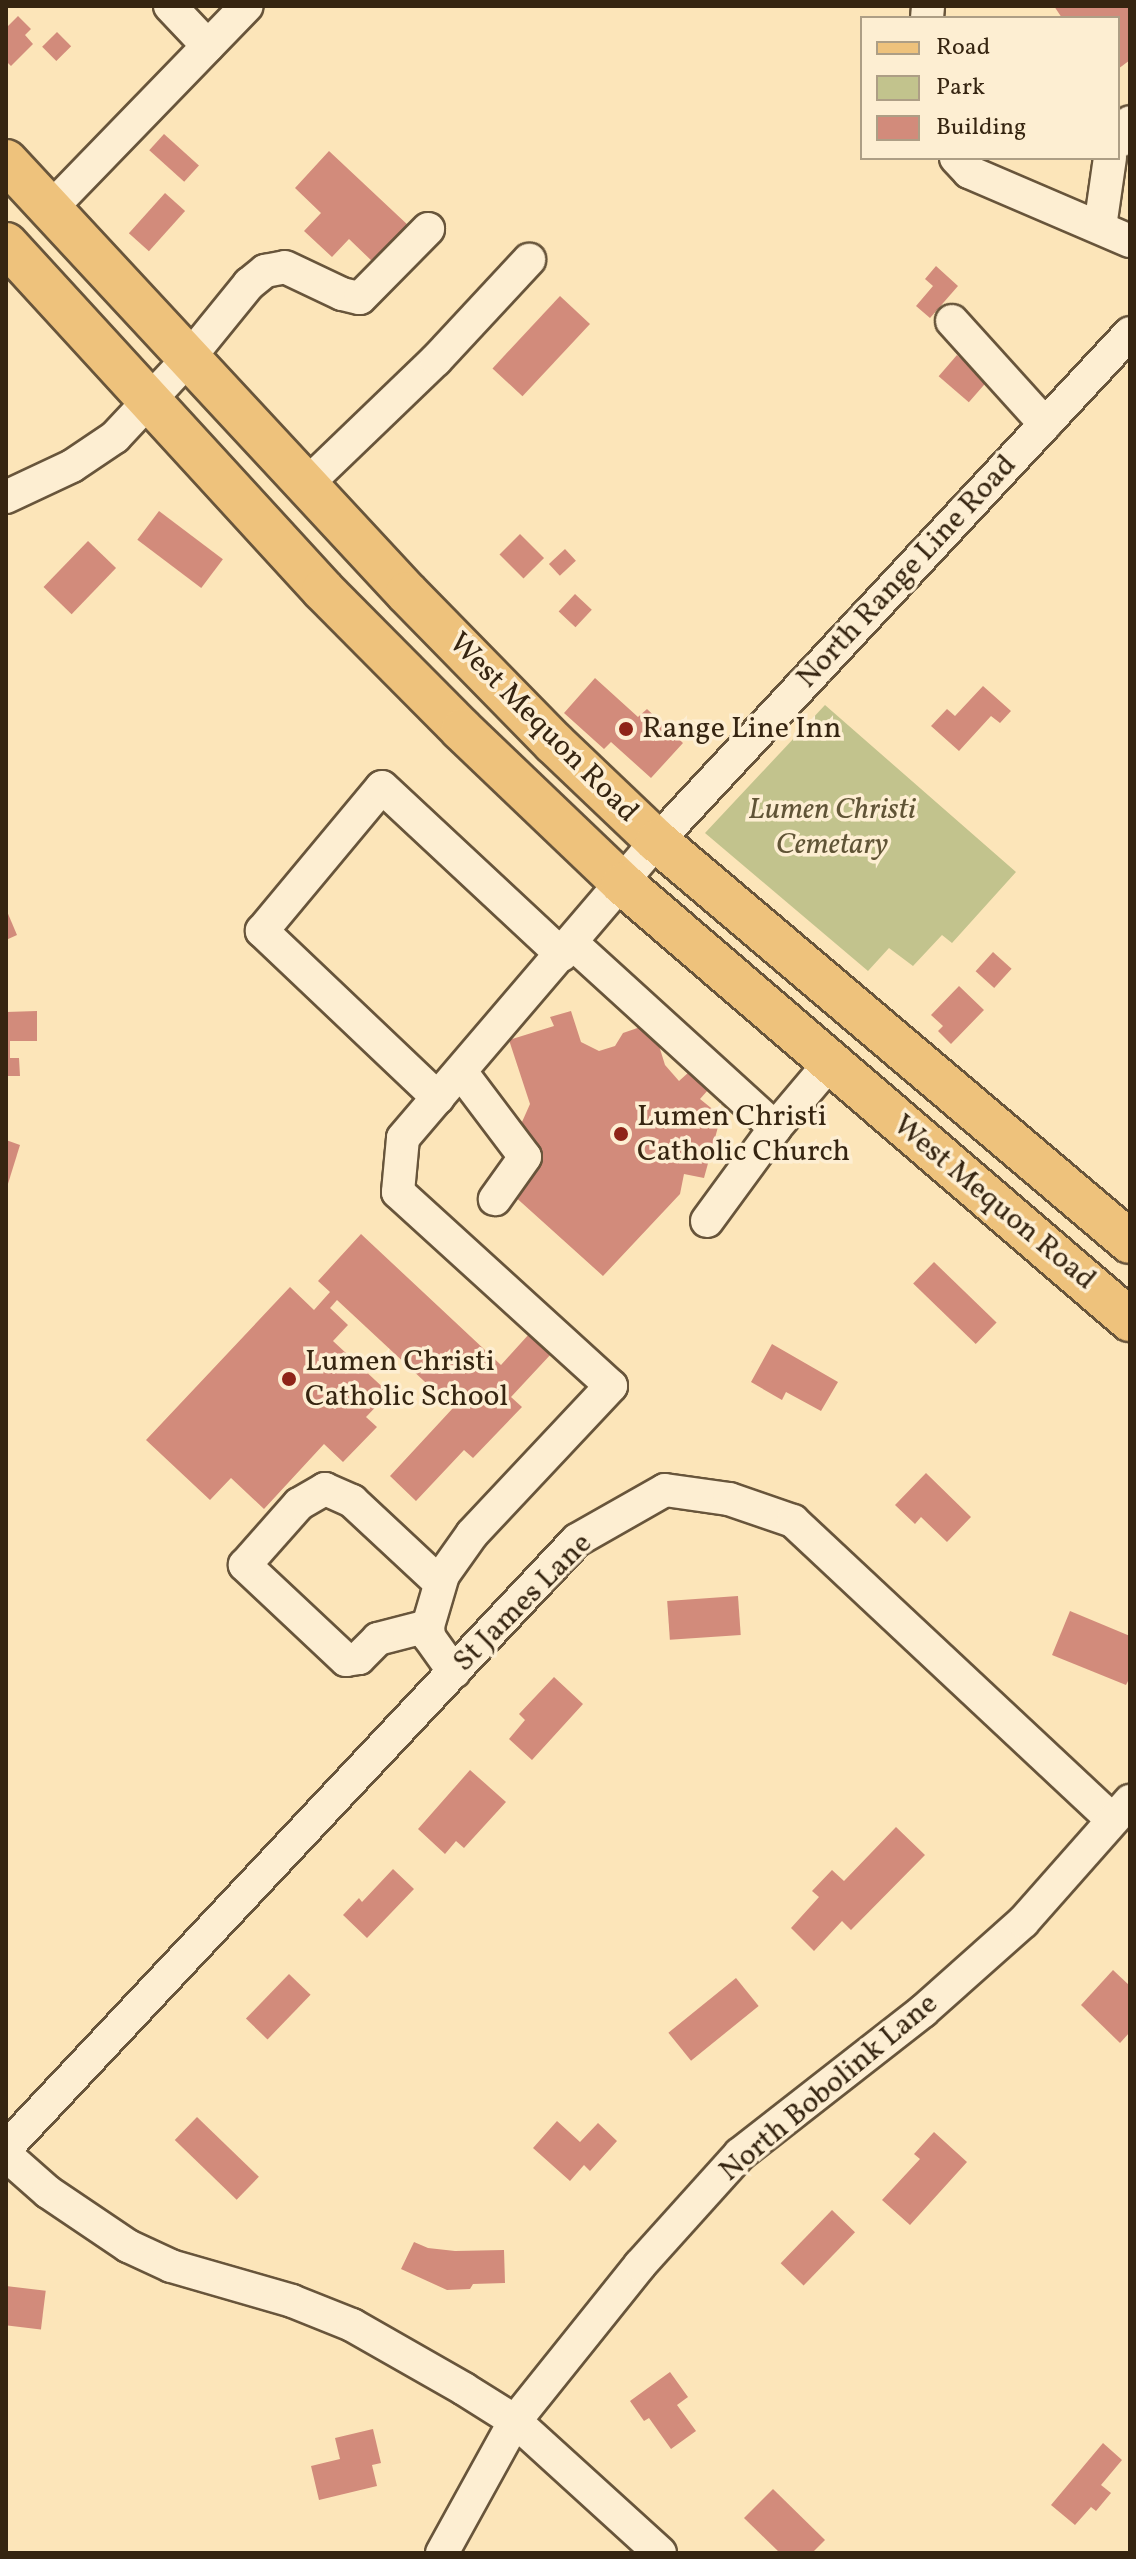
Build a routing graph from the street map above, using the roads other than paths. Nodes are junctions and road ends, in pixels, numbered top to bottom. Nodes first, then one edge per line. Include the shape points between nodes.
1 (170, 6) edge
2 (247, 6) edge
3 (208, 46) junction
4 (958, 160) edge
5 (1110, 160) edge
6 (6, 161) edge
7 (51, 208) junction
8 (1100, 227) junction
9 (428, 229) dead end
10 (1130, 240) edge
11 (6, 244) edge
12 (529, 260) dead end
13 (952, 321) dead end
14 (1130, 333) edge
15 (188, 359) junction
16 (151, 400) junction
17 (1045, 424) junction
18 (306, 485) junction
19 (6, 497) edge
20 (657, 841) junction
21 (623, 884) junction
22 (567, 949) junction
23 (829, 1064) junction
24 (461, 1072) junction
25 (438, 1098) junction
26 (775, 1128) junction
27 (495, 1199) dead end
28 (707, 1221) dead end
29 (1130, 1242) edge
30 (1130, 1320) edge
31 (439, 1582) junction
32 (428, 1626) junction
33 (454, 1672) junction
34 (1121, 1810) edge
35 (6, 2148) edge
36 (6, 2155) edge
37 (515, 2421) junction
38 (442, 2553) edge
39 (660, 2553) edge

1 - 3 street
2 - 3 street
3 - 7 street
4 - 8 street via 969,172
5 - 8 street
6 - 7 main road, West Mequon Road
7 - 15 main road, West Mequon Road
8 - 10 street
9 - 15 street via 360,298 285,267 265,271
11 - 16 main road, West Mequon Road
12 - 18 street via 436,360
13 - 17 street
14 - 17 street, North Range Line Road
15 - 16 street
15 - 18 main road, West Mequon Road
16 - 19 street via 115,437
16 - 21 main road, West Mequon Road via 391,660
17 - 20 street, North Range Line Road
18 - 20 main road, West Mequon Road via 555,744
20 - 21 street, North Range Line Road
20 - 29 main road, West Mequon Road
21 - 22 street, North Range Line Road
21 - 23 main road, West Mequon Road
22 - 24 street, North Range Line Road
22 - 25 street via 382,787 262,931
22 - 26 street
23 - 26 street
23 - 30 main road, West Mequon Road
24 - 25 street, North Range Line Road
24 - 27 street via 525,1157
25 - 31 street, North Range Line Road via 403,1138 398,1192 611,1386 472,1534
26 - 28 street
31 - 32 street
31 - 32 street via 352,1501 325,1489 299,1504 245,1565 346,1660 359,1658 378,1639
32 - 33 street via 429,1637
33 - 34 street, St James Lane via 577,1540 665,1490 729,1499 793,1521
33 - 35 street, St James Lane
34 - 37 street, North Bobolink Lane via 1023,1922 946,1992 740,2154 640,2265
36 - 37 street via 48,2192 128,2246 172,2266 292,2301 352,2325
37 - 38 street, North Bobolink Lane
37 - 39 street

